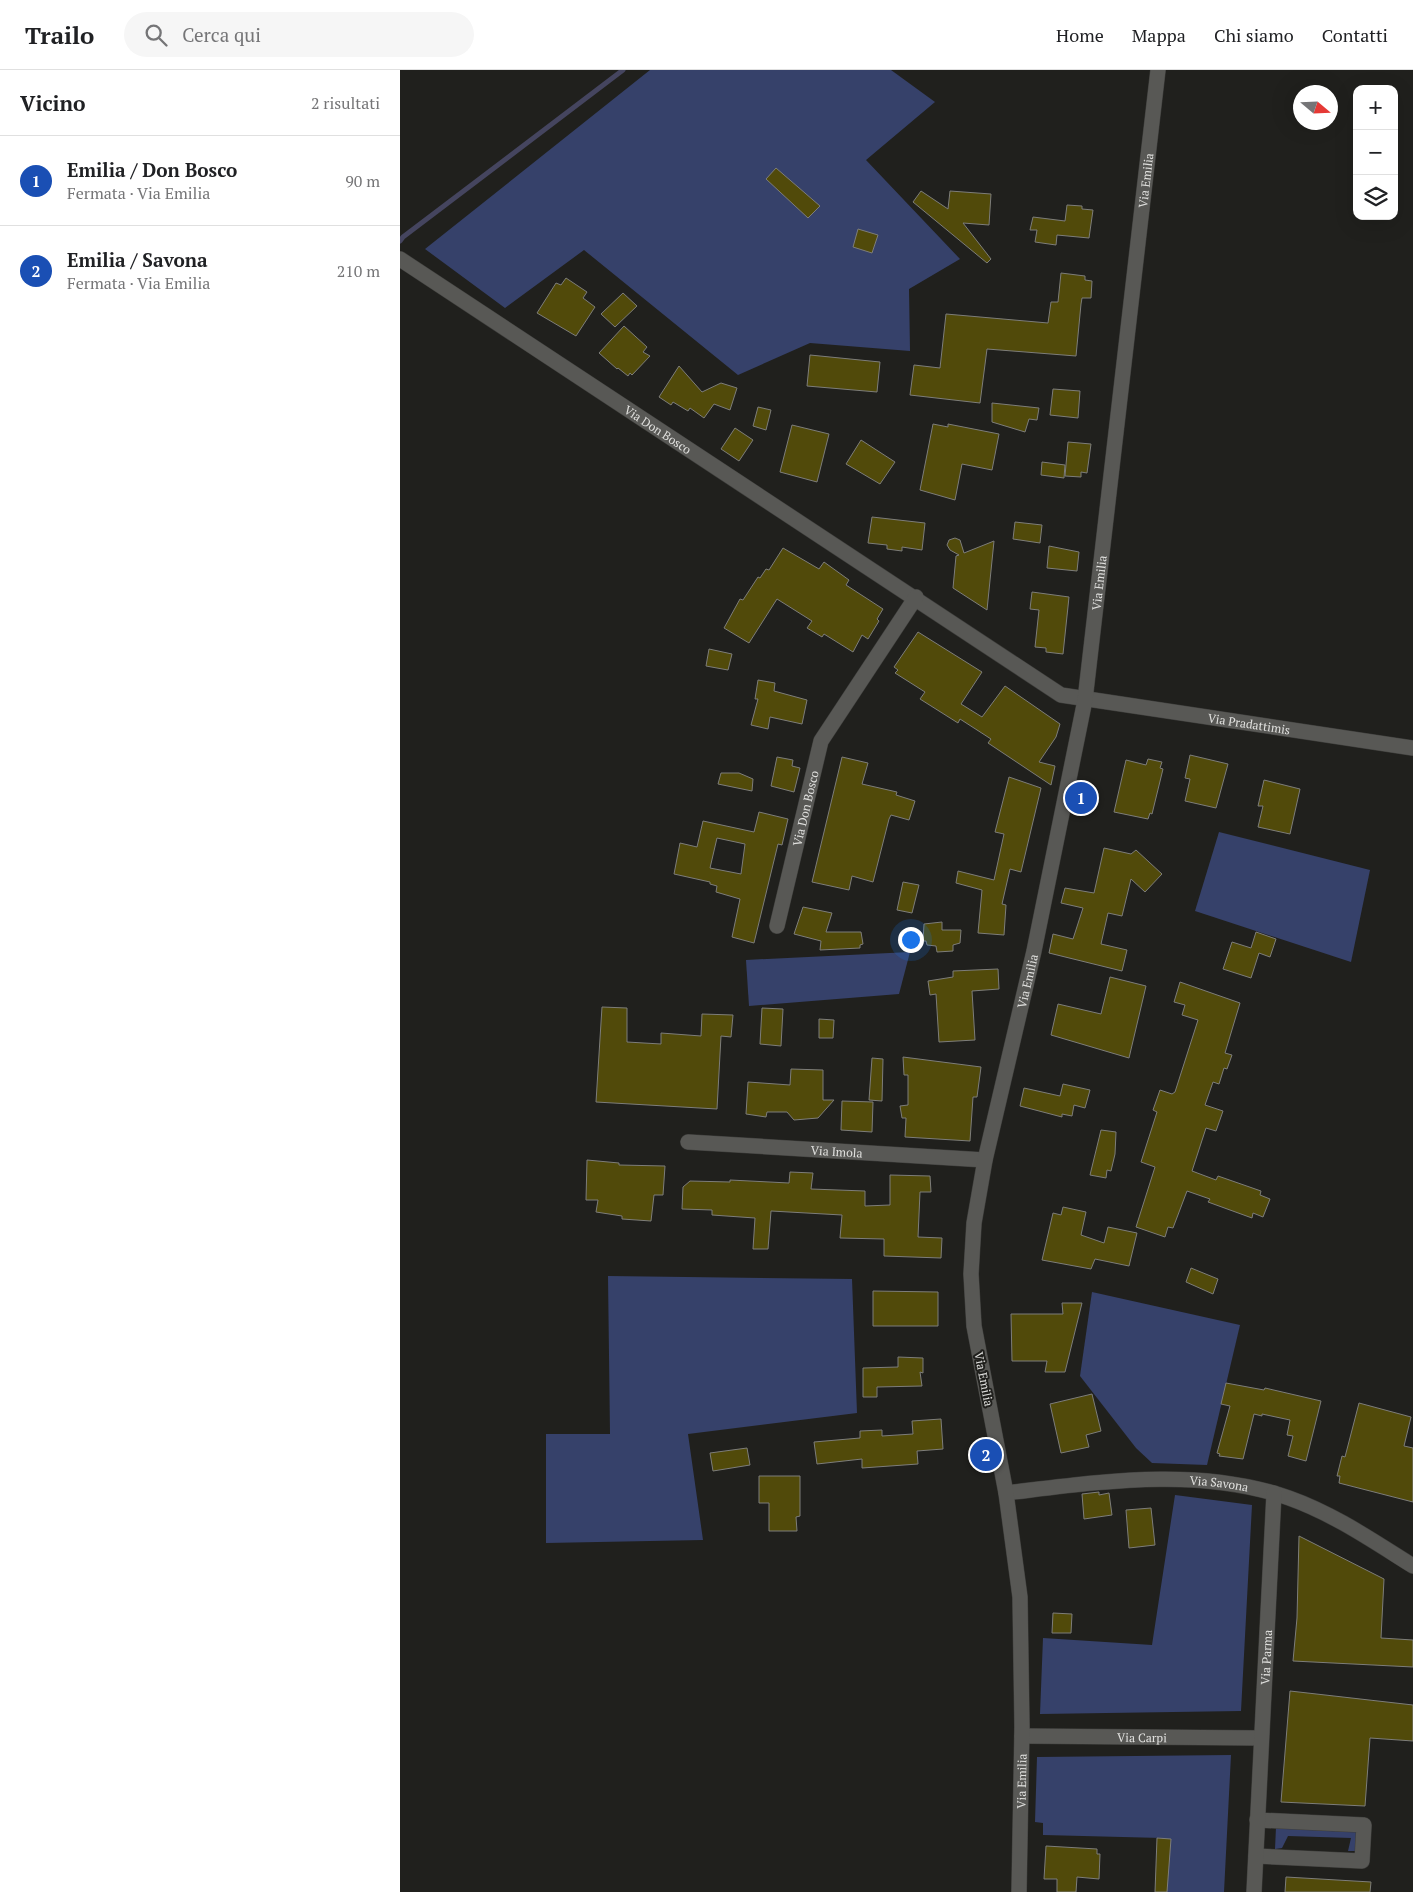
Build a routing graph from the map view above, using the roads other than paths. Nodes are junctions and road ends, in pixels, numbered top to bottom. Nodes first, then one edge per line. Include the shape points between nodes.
1 (1158, 70) edge
2 (402, 260) edge
3 (916, 597) junction
4 (1085, 700) junction
5 (1413, 748) edge
6 (777, 926) dead end
7 (688, 1142) dead end
8 (985, 1160) junction
9 (1006, 1493) junction
10 (1274, 1493) junction
11 (1413, 1566) edge
12 (1022, 1736) junction
13 (1262, 1738) junction
14 (1257, 1820) junction
15 (1256, 1856) junction
16 (1019, 1892) edge
17 (1254, 1892) edge

1 - 4 street, Via Emilia
2 - 3 street, Via Don Bosco
3 - 4 street, Via Don Bosco via 1062,695
3 - 6 street, Via Don Bosco via 821,741
4 - 5 street, Via Pradattimis
4 - 8 street, Via Emilia via 1036,942
7 - 8 street, Via Imola
8 - 9 street, Via Emilia via 974,1223 971,1274 974,1317
9 - 10 street, Via Savona via 1124,1480 1164,1479 1209,1482
9 - 12 street, Via Emilia via 1020,1606
10 - 11 street, Via Savona via 1316,1509
10 - 13 street, Via Parma
12 - 13 street, Via Carpi
12 - 16 street, Via Emilia
13 - 14 street, Via Parma
14 - 15 street, Via Parma
14 - 15 street via 1364,1824 1362,1861
15 - 17 street, Via Parma

